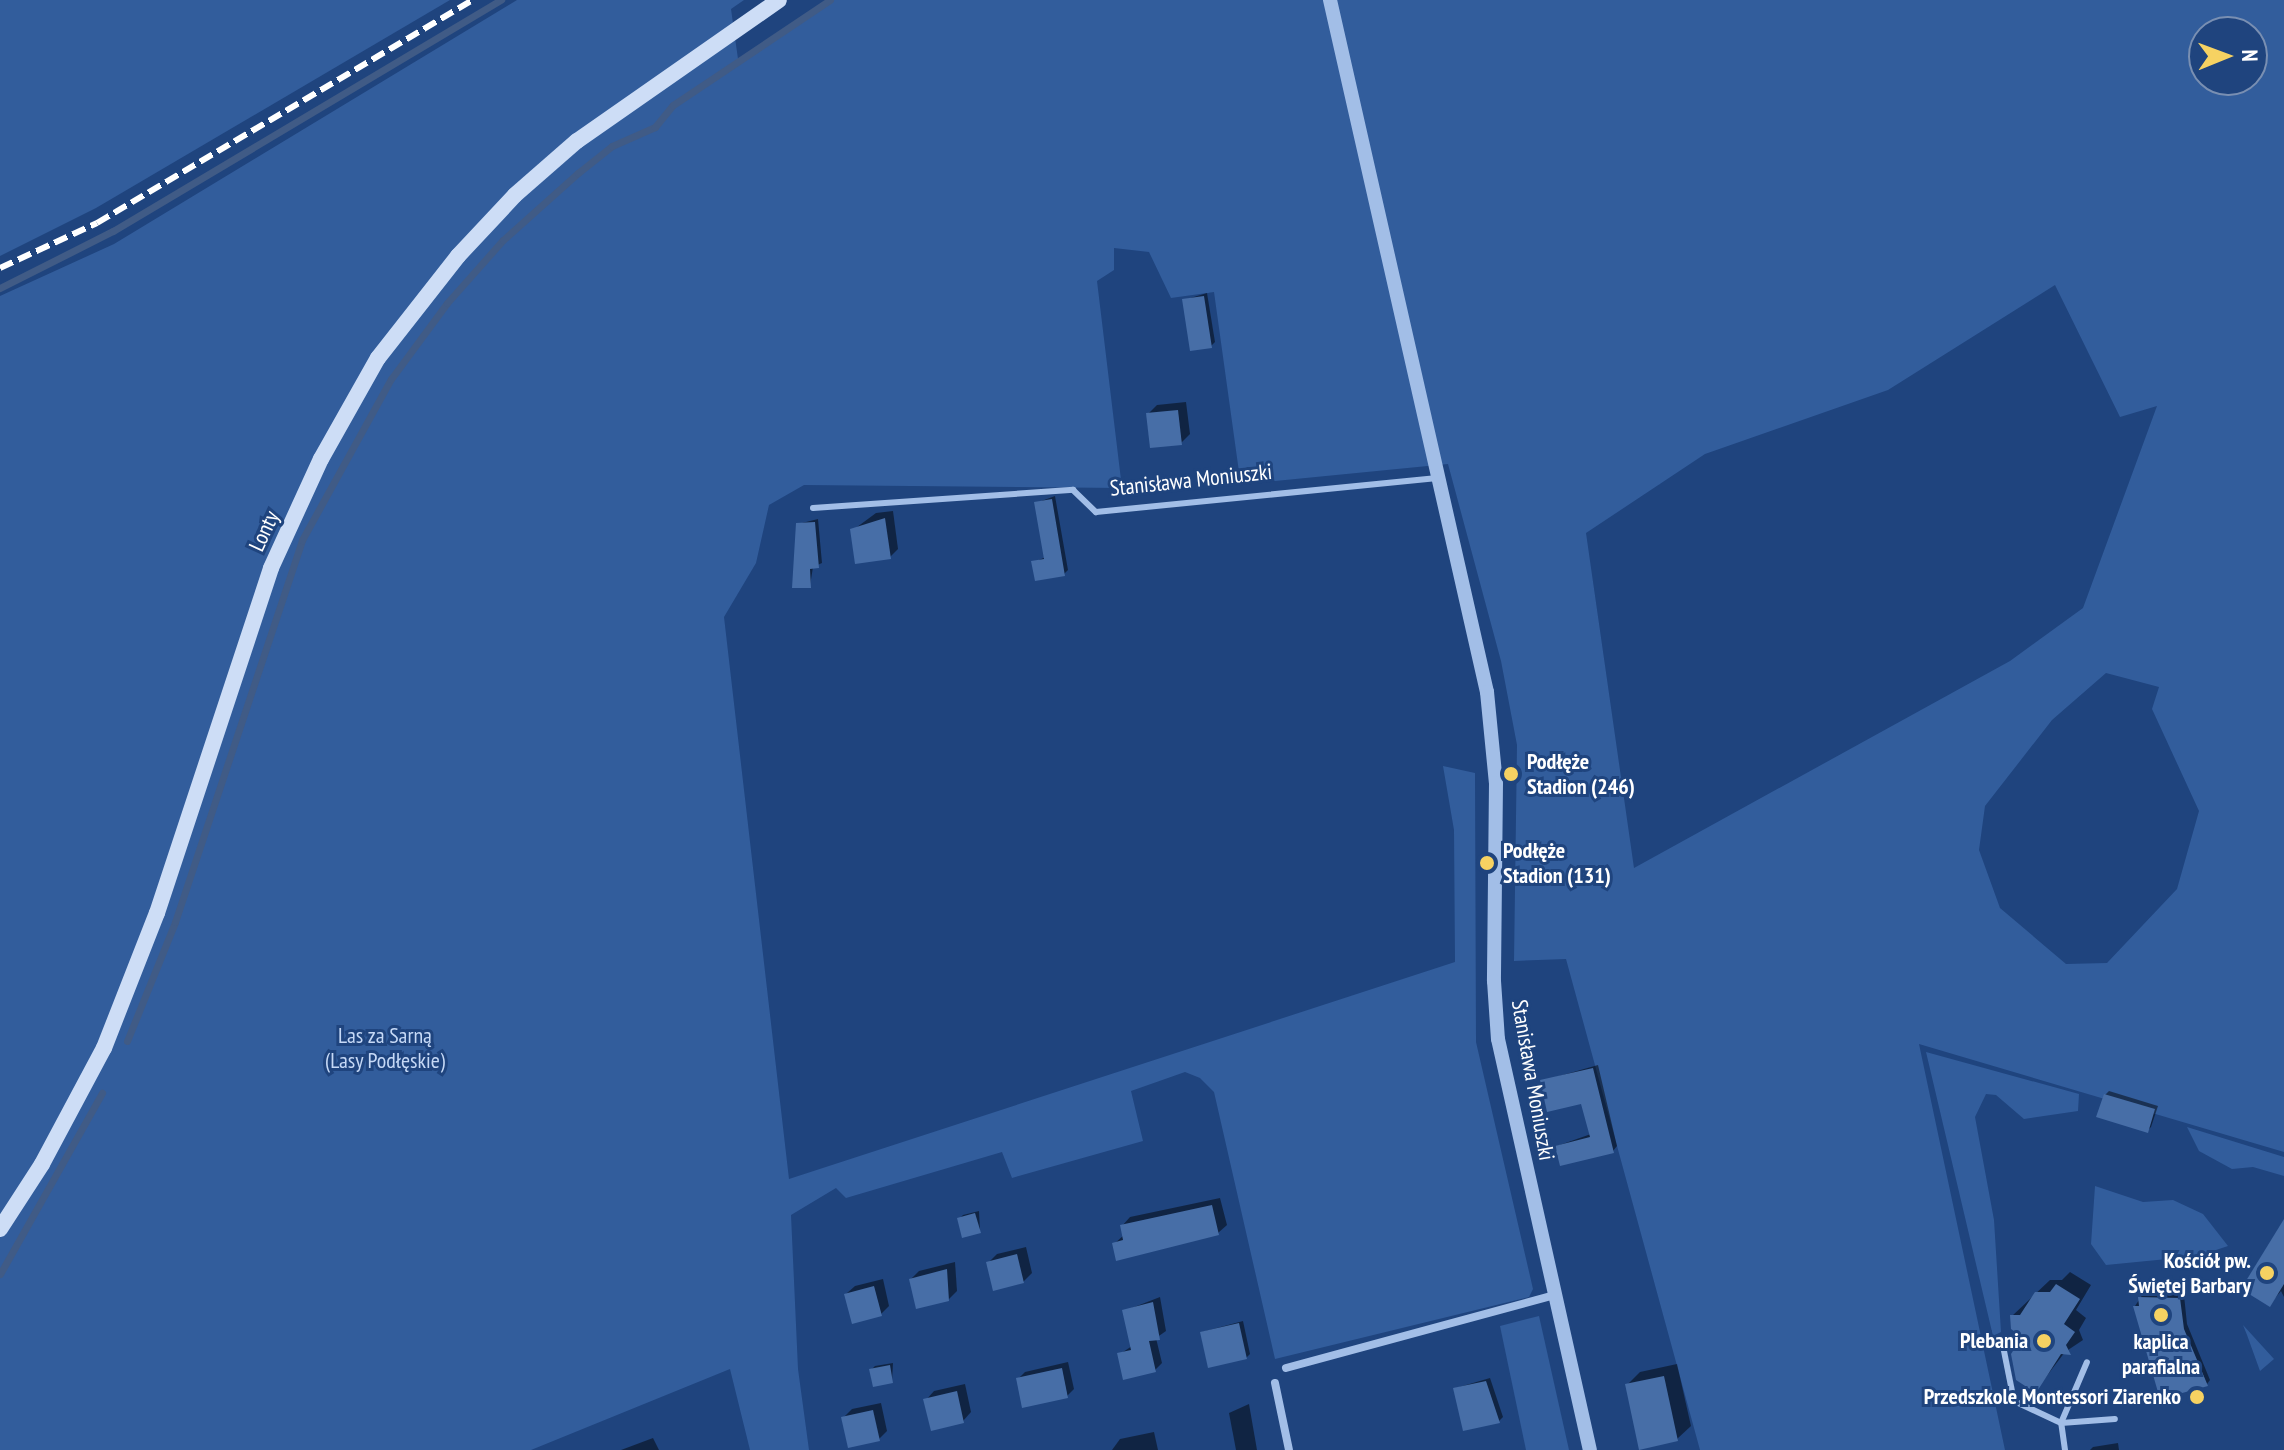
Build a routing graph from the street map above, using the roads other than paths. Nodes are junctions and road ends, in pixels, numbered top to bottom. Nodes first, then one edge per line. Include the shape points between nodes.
1 (779, 0) edge
2 (1330, 0) edge
3 (1439, 478) junction
4 (813, 508) dead end
5 (0, 1229) edge
6 (1554, 1295) junction
7 (2002, 1341) dead end
8 (2087, 1362) dead end
9 (1286, 1368) dead end
10 (1275, 1383) dead end
11 (2115, 1419) dead end
12 (2061, 1423) junction
13 (1289, 1450) edge
14 (1590, 1450) edge
15 (2065, 1450) edge

1 - 5 main road, Lonty via 577,141 525,186 458,256 378,358 321,459 271,568 157,913 104,1048 42,1164
2 - 3 street, Stanisława Moniuszki
3 - 4 lane, Stanisława Moniuszki via 1096,512 1073,490
3 - 6 street, Stanisława Moniuszki via 1491,722 1498,1039
6 - 9 street
6 - 14 street, Stanisława Moniuszki
7 - 12 lane via 2014,1401
8 - 12 lane
10 - 13 street
11 - 12 lane
12 - 15 lane

